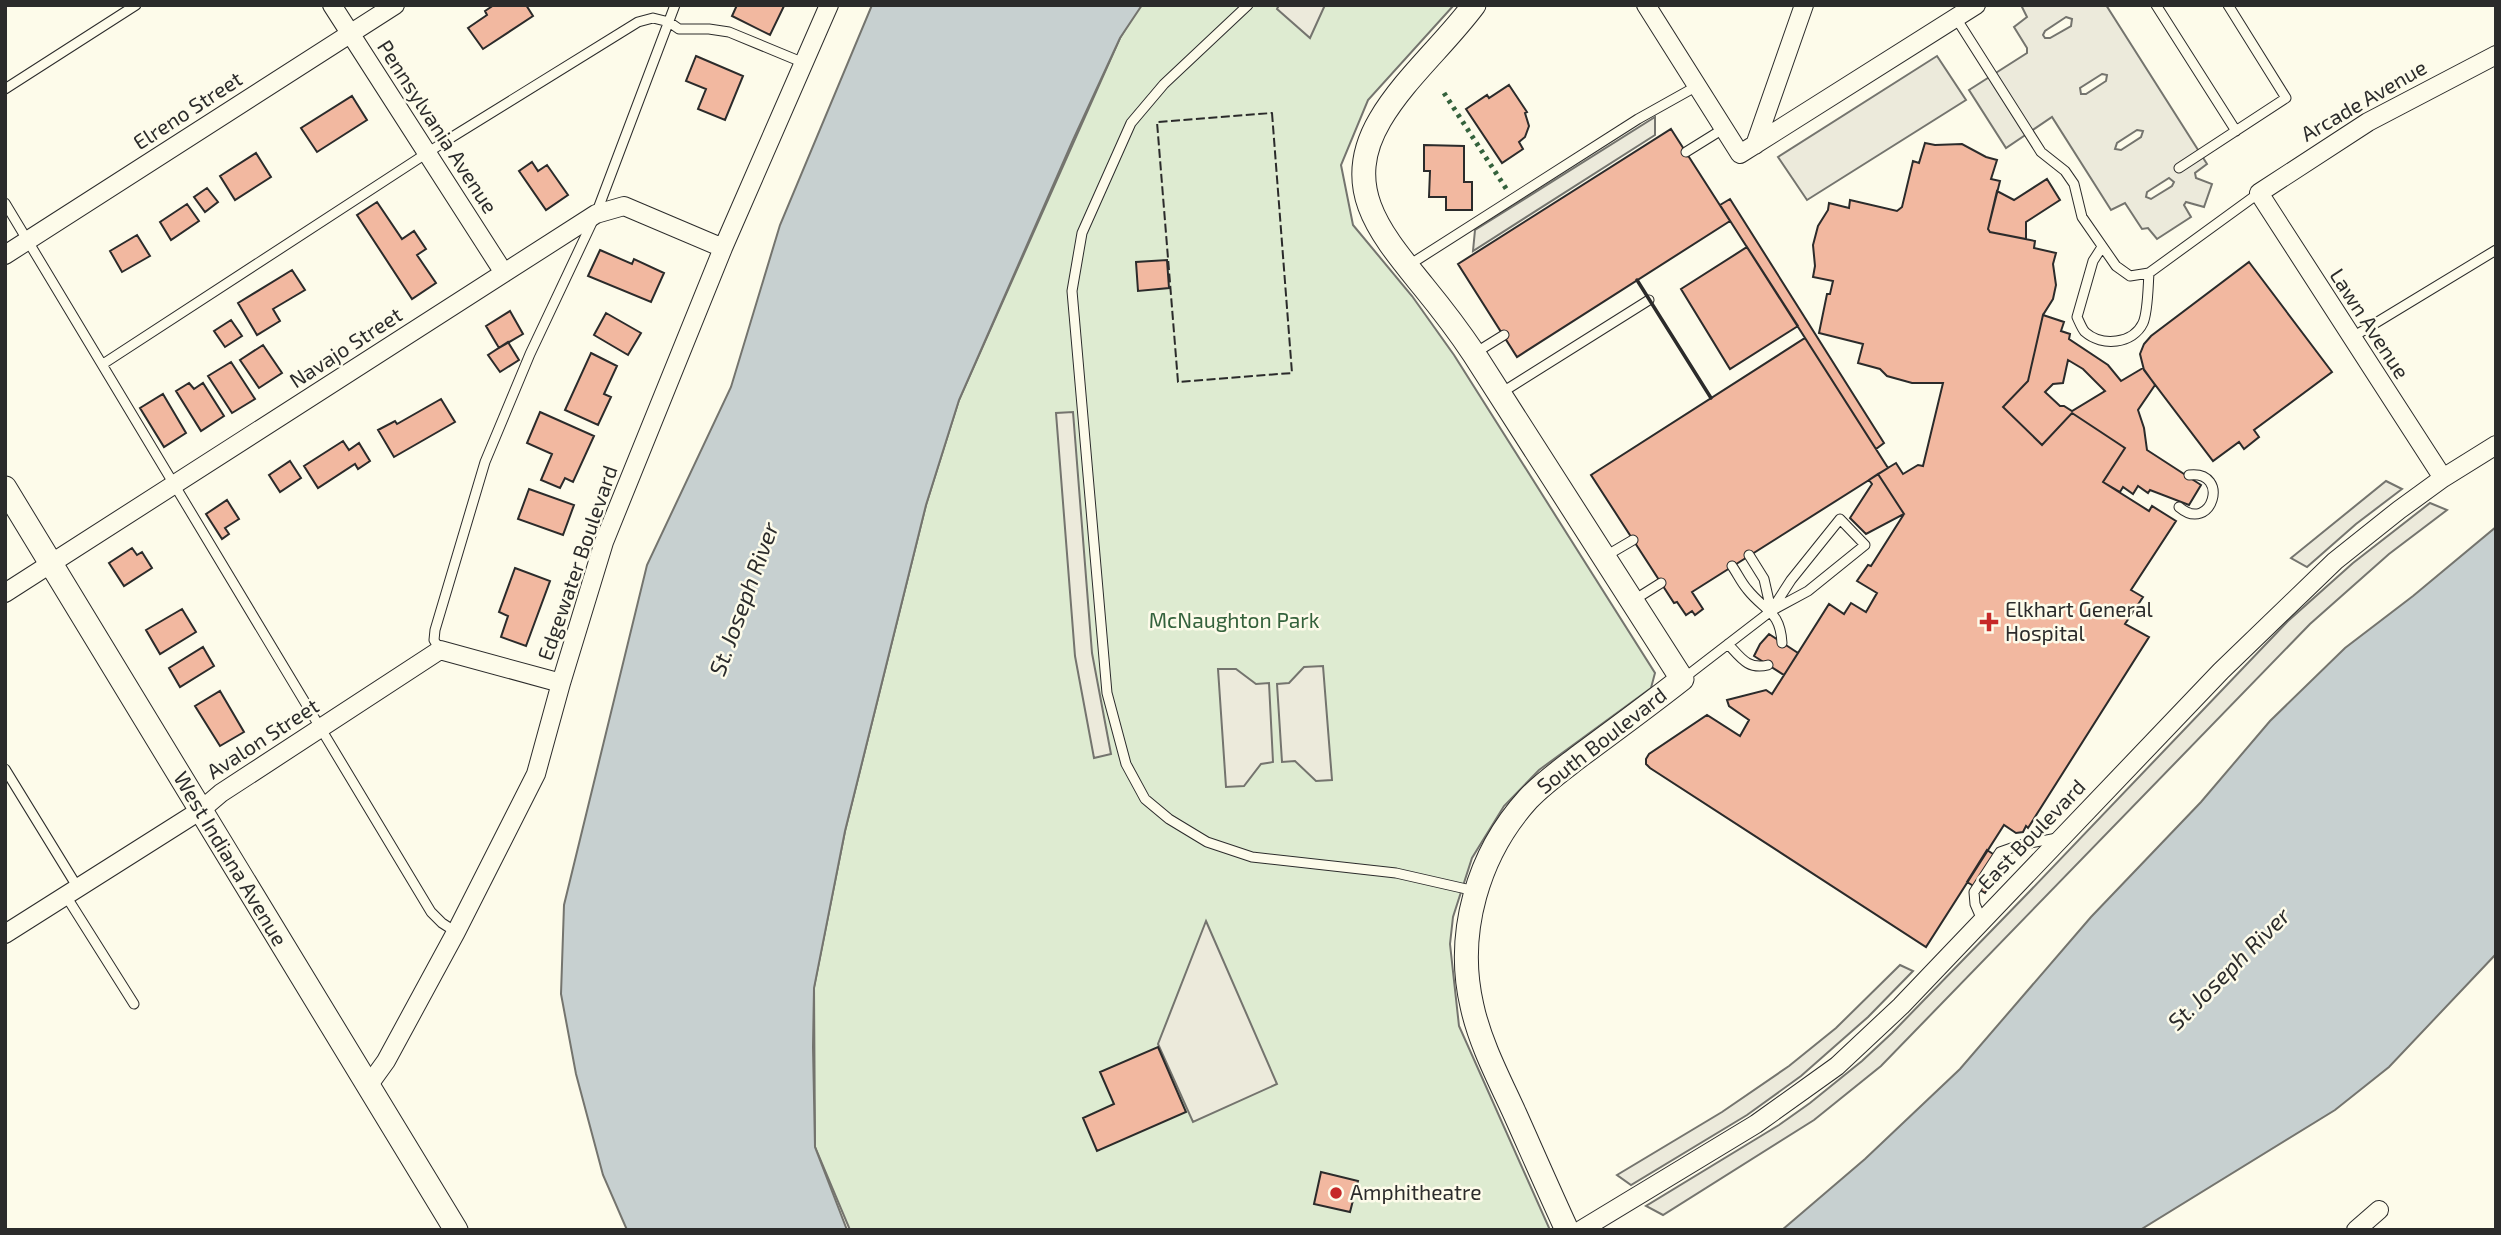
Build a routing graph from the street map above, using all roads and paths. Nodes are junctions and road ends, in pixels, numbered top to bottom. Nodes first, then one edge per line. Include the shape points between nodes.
1 (136, 5) edge
2 (332, 5) edge
3 (396, 5) edge
4 (675, 5) edge
5 (829, 5) edge
6 (1248, 5) edge
7 (1474, 5) edge
8 (1646, 5) edge
9 (1804, 5) edge
10 (1976, 5) edge
11 (2156, 5) edge
12 (2228, 5) edge
13 (1956, 18) junction
14 (668, 22) junction
15 (350, 34) junction
16 (2496, 55) edge
17 (804, 63) junction
18 (1697, 86) junction
19 (5, 89) edge
20 (1723, 129) junction
21 (2236, 131) junction
22 (1755, 145) junction
23 (1686, 152) dead end
24 (427, 153) junction
25 (2179, 168) dead end
26 (2259, 193) junction
27 (5, 204) edge
28 (596, 214) junction
29 (28, 240) junction
30 (2102, 247) junction
31 (723, 248) junction
32 (2496, 250) edge
33 (5, 255) edge
34 (1407, 266) junction
35 (504, 273) junction
36 (2149, 273) junction
37 (1649, 300) dead end
38 (1504, 335) dead end
39 (2351, 338) junction
40 (1474, 354) junction
41 (103, 364) junction
42 (1500, 394) junction
43 (2496, 445) edge
44 (2189, 475) dead end
45 (2443, 478) junction
46 (176, 484) junction
47 (5, 488) edge
48 (2179, 507) dead end
49 (1633, 540) dead end
50 (1749, 555) dead end
51 (1604, 557) junction
52 (50, 563) junction
53 (1732, 566) dead end
54 (1661, 583) dead end
55 (5, 593) edge
56 (1633, 601) junction
57 (1771, 611) junction
58 (1782, 643) dead end
59 (1728, 644) junction
60 (440, 650) junction
61 (1768, 664) dead end
62 (1682, 679) junction
63 (561, 682) junction
64 (321, 728) junction
65 (5, 769) edge
66 (201, 810) junction
67 (2063, 837) junction
68 (1475, 891) junction
69 (72, 892) junction
70 (1982, 920) junction
71 (456, 932) junction
72 (5, 934) edge
73 (134, 1004) dead end
74 (368, 1086) junction
75 (2379, 1210) dead end
76 (456, 1230) edge
77 (1567, 1230) edge
78 (1581, 1230) edge
79 (2356, 1230) edge

1 - 19 lane
2 - 15 street, Pennsylvania Avenue
3 - 15 street, Elreno Street
4 - 14 lane
5 - 17 street, Edgewater Boulevard
6 - 68 lane via 1130,123 1082,233 1072,291 1107,693 1115,727 1126,764 1145,799 1168,819 1208,842 1252,857 1396,873
7 - 34 street, South Boulevard via 1380,119 1368,144 1363,166 1370,210
8 - 18 street
9 - 22 street
10 - 13 street
11 - 21 lane
12 - 21 lane via 2286,98
13 - 22 street
13 - 30 lane via 2041,152 2074,184 2082,217
14 - 17 lane via 679,29 729,32
14 - 24 lane via 653,18 638,22
14 - 28 lane
15 - 24 street, Pennsylvania Avenue
15 - 29 street, Elreno Street
16 - 26 street, Arcade Avenue via 2368,122
17 - 31 street, Edgewater Boulevard
18 - 20 street
18 - 34 lane
20 - 22 street via 1740,154
20 - 23 lane
21 - 25 lane
24 - 35 street, Pennsylvania Avenue
24 - 41 lane
26 - 36 lane
26 - 39 street, Lawn Avenue
27 - 29 lane
28 - 31 street, Navajo Street via 624,206
28 - 35 street, Navajo Street
28 - 60 lane via 485,462 435,630
29 - 33 street, Elreno Street
29 - 41 lane
30 - 36 lane via 2122,272
30 - 36 lane via 2093,261 2077,317 2085,331 2120,342 2134,335 2144,322
31 - 63 street, Edgewater Boulevard via 604,542
32 - 39 lane
34 - 40 street, South Boulevard
35 - 46 street, Navajo Street
37 - 42 lane
38 - 40 lane
39 - 45 street, Lawn Avenue
40 - 42 street, South Boulevard
41 - 46 lane
42 - 51 street, South Boulevard
43 - 45 street, East Boulevard
44 - 48 lane via 2202,476 2211,484 2212,502 2197,514
45 - 67 street, East Boulevard via 2335,561 2212,680
46 - 52 street, Navajo Street
46 - 64 lane
47 - 52 street, West Indiana Avenue
49 - 51 lane
50 - 57 lane via 1764,579
51 - 56 street, South Boulevard
52 - 55 street, Navajo Street
52 - 66 street, West Indiana Avenue
53 - 57 lane via 1747,590
54 - 56 lane
56 - 62 street, South Boulevard
57 - 57 lane via 1808,591 1865,545 1840,519
57 - 58 lane via 1781,627
57 - 59 lane
59 - 61 lane via 1746,664
59 - 62 lane
60 - 63 street
60 - 64 street, Avalon Street
62 - 68 street, South Boulevard via 1528,799 1490,854
63 - 71 street, Edgewater Boulevard via 536,774
64 - 66 street, Avalon Street
64 - 71 lane via 430,912
65 - 69 lane
66 - 69 street, Avalon Street
66 - 74 street, West Indiana Avenue
67 - 70 street, East Boulevard
67 - 70 lane via 2000,852 1974,891
68 - 77 street, South Boulevard via 1466,954 1472,1009
69 - 72 street, Avalon Street
69 - 73 lane
70 - 78 street, East Boulevard via 1864,1042 1805,1091
71 - 74 street, Edgewater Boulevard
74 - 76 street, West Indiana Avenue
75 - 79 street

